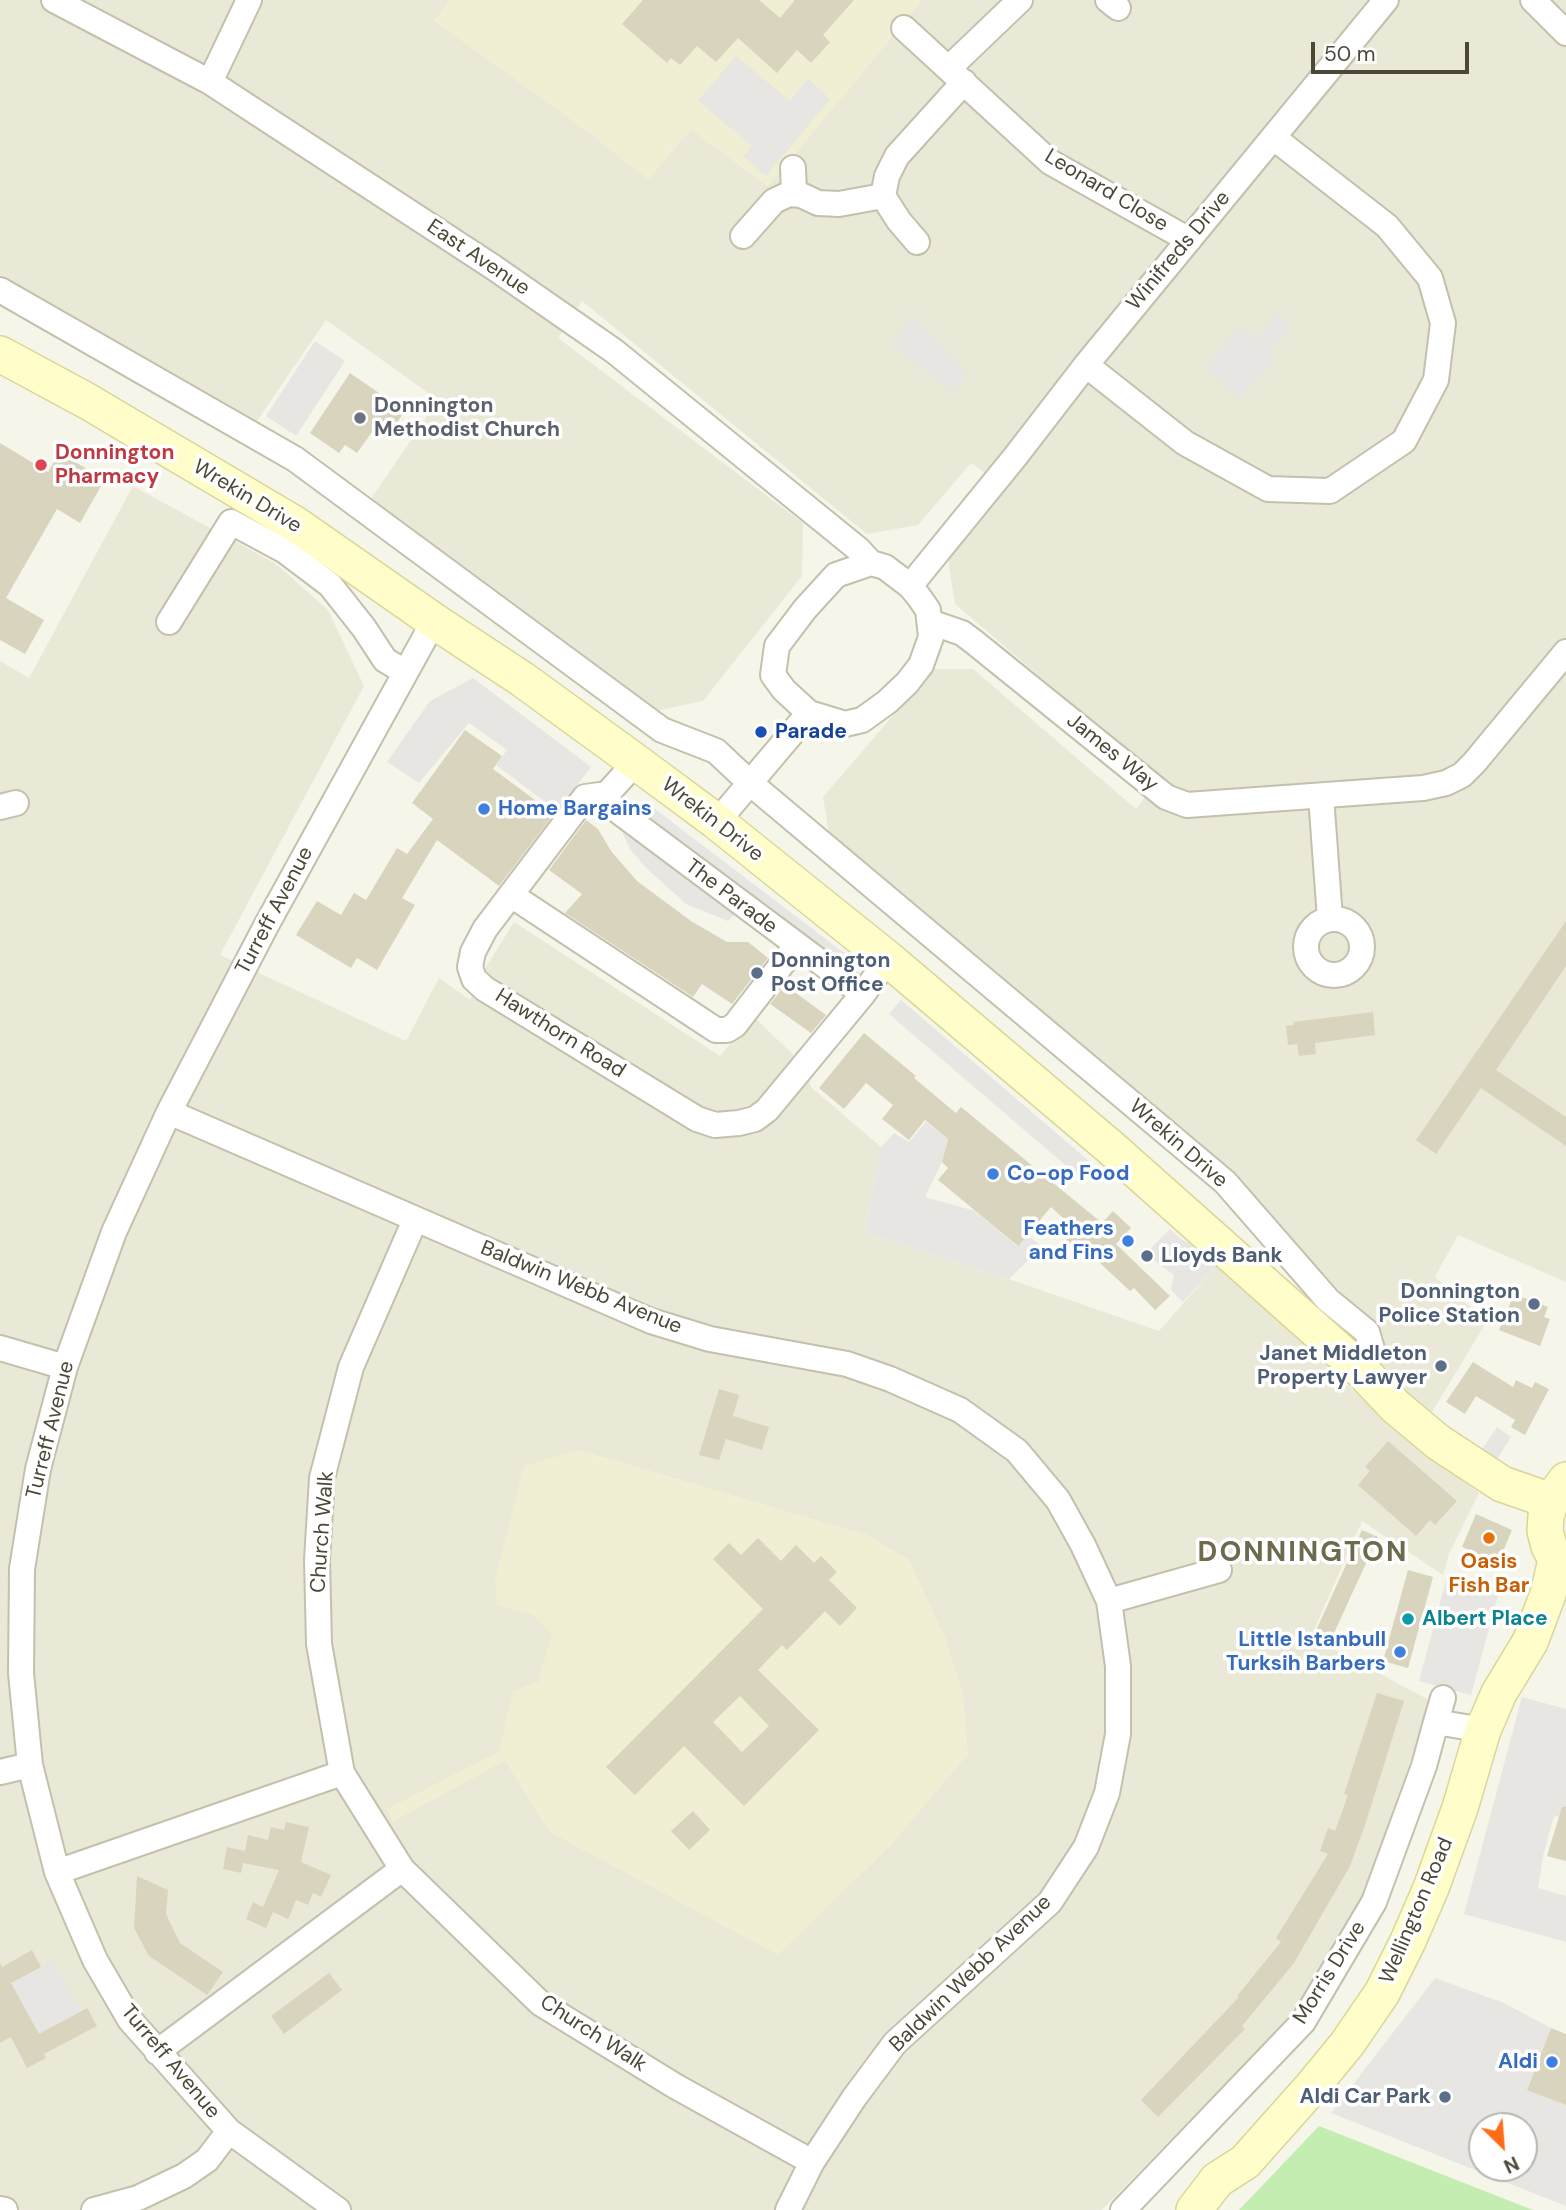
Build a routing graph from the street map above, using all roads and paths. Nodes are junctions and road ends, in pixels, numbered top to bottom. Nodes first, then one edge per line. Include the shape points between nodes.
1 (54, 0) edge
2 (249, 0) edge
3 (1020, 0) edge
4 (1386, 0) edge
5 (1533, 0) edge
6 (904, 28) dead end
7 (1566, 33) edge
8 (956, 75) junction
9 (210, 82) junction
10 (1274, 138) junction
11 (793, 168) dead end
12 (794, 194) junction
13 (883, 197) junction
14 (743, 236) dead end
15 (1189, 240) junction
16 (918, 242) dead end
17 (0, 290) edge
18 (0, 354) edge
19 (1086, 365) junction
20 (870, 563) junction
21 (910, 586) junction
22 (434, 621) junction
23 (169, 622) dead end
24 (930, 622) junction
25 (1566, 652) edge
26 (405, 673) junction
27 (809, 713) junction
28 (636, 762) junction
29 (750, 783) junction
30 (607, 794) junction
31 (1321, 796) junction
32 (717, 822) junction
33 (511, 895) junction
34 (1330, 919) dead end
35 (796, 946) junction
36 (888, 959) junction
37 (863, 994) junction
38 (169, 1112) junction
39 (415, 1220) junction
40 (0, 1349) edge
41 (65, 1367) junction
42 (1362, 1371) junction
43 (1558, 1490) edge
44 (1561, 1566) edge
45 (1219, 1570) dead end
46 (1109, 1601) junction
47 (1566, 1609) edge
48 (1530, 1642) junction
49 (1443, 1698) dead end
50 (1436, 1722) junction
51 (1483, 1730) junction
52 (30, 1765) junction
53 (0, 1772) edge
54 (342, 1773) junction
55 (402, 1869) junction
56 (57, 1872) junction
57 (157, 2052) junction
58 (229, 2131) junction
59 (812, 2162) junction
60 (94, 2210) edge
61 (338, 2210) edge
62 (788, 2210) edge
63 (1123, 2210) edge
64 (1195, 2210) edge

1 - 9 street, East Avenue
2 - 9 street
3 - 8 street
4 - 10 street, Winifreds Drive
5 - 7 street
6 - 8 street, Leonard Close
8 - 13 street via 897,156
8 - 15 street, Leonard Close via 1049,162
9 - 20 street, East Avenue via 614,351
10 - 15 street, Winifreds Drive
10 - 19 street via 1387,226 1430,278 1443,323 1436,380 1404,440 1330,491 1268,489 1185,443
11 - 12 street
12 - 13 street via 818,203 839,204
12 - 14 street via 774,201
13 - 16 street
15 - 19 street, Winifreds Drive
17 - 29 street, Wrekin Drive via 295,459 662,730 716,751
18 - 22 street, Wrekin Drive via 295,524
19 - 21 street, Winifreds Drive
20 - 21 street via 885,567
20 - 27 street via 836,575 777,646 773,675
21 - 24 street via 928,610
22 - 26 street, Turreff Avenue
22 - 28 street, Wrekin Drive
23 - 26 street via 232,522 285,551 330,585 385,660
24 - 27 street via 931,636 921,665 887,702 862,720 845,724
24 - 31 street, James Way via 974,642 1166,797 1187,805 1212,805
25 - 31 street, James Way via 1462,775 1423,788
26 - 38 street, Turreff Avenue
27 - 29 street
28 - 30 street, Hawthorn Road
28 - 32 street, Wrekin Drive
29 - 32 street
29 - 42 street, Wrekin Drive via 1225,1182 1328,1300 1367,1332 1372,1349
30 - 33 street, Hawthorn Road via 585,797
30 - 35 street, The Parade via 610,805
31 - 34 street
32 - 36 street, Wrekin Drive
33 - 35 street via 716,1030 735,1025
33 - 37 street, Hawthorn Road via 473,952 470,967 474,979 697,1119 715,1125 739,1124 766,1110
35 - 37 street, The Parade
36 - 37 street
36 - 42 street, Wrekin Drive via 1133,1167
38 - 39 street, Baldwin Webb Avenue
38 - 41 street, Turreff Avenue via 114,1232
39 - 46 street, Baldwin Webb Avenue via 652,1321 710,1339 847,1364 960,1410 1017,1451 1058,1500
39 - 54 street, Church Walk via 351,1367 322,1479 317,1560 319,1644
40 - 41 street
41 - 52 street, Turreff Avenue via 38,1469 22,1569 20,1672
42 - 43 street, Wrekin Drive via 1438,1442 1502,1484
43 - 44 street via 1546,1516 1545,1531
44 - 48 street, Wellington Road
45 - 46 street
46 - 59 street, Baldwin Webb Avenue via 1118,1666 1118,1734 1107,1793 1086,1847 1050,1902 895,2043
47 - 48 street, Wellington Road
48 - 51 street, Wellington Road
49 - 50 street, Morris Drive
50 - 51 street
50 - 63 street, Morris Drive via 1374,1902 1303,2022
51 - 64 street, Wellington Road via 1431,1888 1382,1993 1310,2089 1245,2162 1217,2180
52 - 53 street
52 - 56 street, Turreff Avenue
54 - 55 street, Church Walk
54 - 56 street
55 - 57 street
55 - 59 street, Church Walk via 540,2003 675,2086
56 - 57 street, Turreff Avenue via 95,1960 130,2020
57 - 58 street, Turreff Avenue
58 - 60 street via 207,2160 184,2176 138,2198
58 - 61 street, Turreff Avenue
59 - 62 street, Baldwin Webb Avenue

